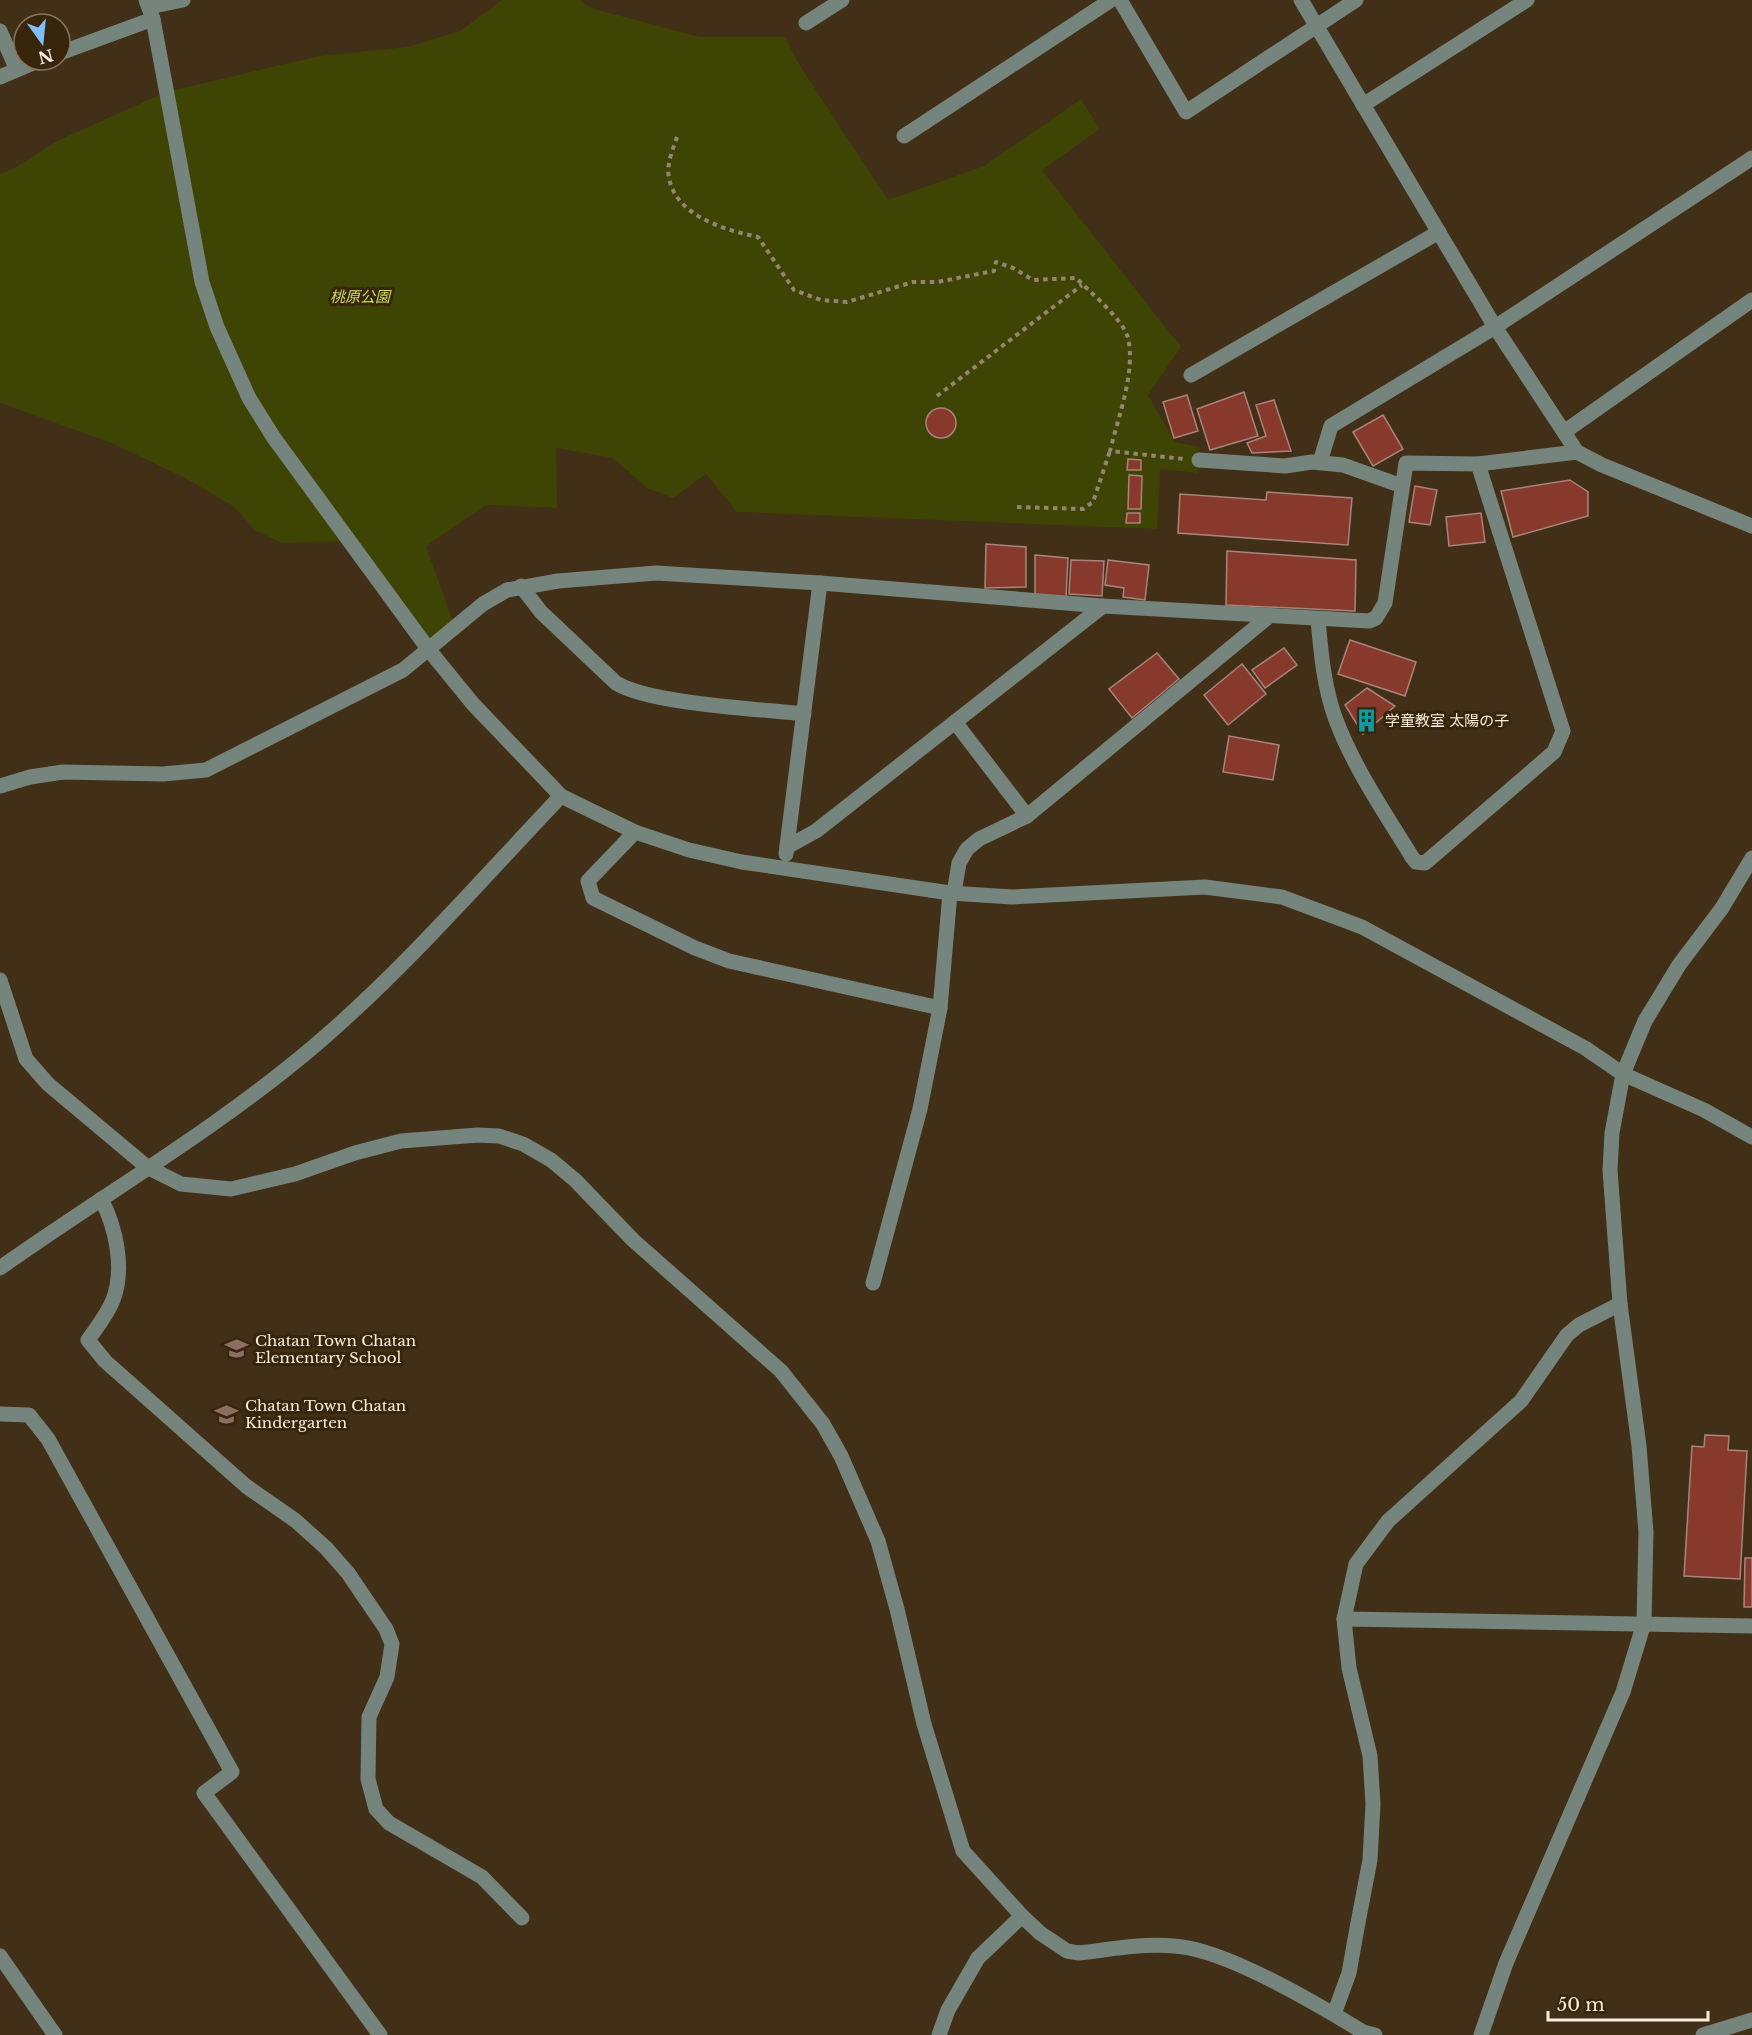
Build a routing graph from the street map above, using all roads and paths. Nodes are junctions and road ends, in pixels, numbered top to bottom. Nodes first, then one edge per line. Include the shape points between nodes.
1 (183, 0) edge
2 (842, 0) edge
3 (1110, 0) edge
4 (1120, 0) edge
5 (1301, 0) edge
6 (1356, 0) edge
7 (1527, 0) edge
8 (149, 9) edge
9 (806, 24) dead end
10 (1316, 26) junction
11 (0, 31) edge
12 (72, 47) edge
13 (12, 59) edge
14 (1363, 105) junction
15 (903, 136) dead end
16 (677, 137) dead end
17 (1752, 158) edge
18 (1439, 232) junction
19 (1082, 285) junction
20 (1752, 300) edge
21 (1495, 327) junction
22 (1191, 375) dead end
23 (937, 396) dead end
24 (1564, 432) junction
25 (1110, 451) junction
26 (1577, 452) junction
27 (1199, 460) joint
28 (1320, 462) junction
29 (1478, 464) junction
30 (1402, 486) junction
31 (1017, 507) dead end
32 (1752, 526) edge
33 (820, 583) junction
34 (521, 586) junction
35 (1103, 606) junction
36 (1269, 617) junction
37 (1318, 620) junction
38 (429, 650) junction
39 (804, 714) junction
40 (955, 722) junction
41 (0, 786) edge
42 (561, 796) junction
43 (1027, 816) junction
44 (635, 832) junction
45 (787, 847) junction
46 (1752, 858) edge
47 (784, 867) junction
48 (952, 893) junction
49 (0, 980) edge
50 (940, 1008) junction
51 (1623, 1074) junction
52 (1752, 1137) edge
53 (147, 1167) junction
54 (101, 1199) junction
55 (2, 1262) edge
56 (873, 1283) dead end
57 (1620, 1304) junction
58 (0, 1414) edge
59 (1344, 1619) junction
60 (1644, 1623) junction
61 (1752, 1626) edge
62 (1022, 1916) junction
63 (522, 1918) dead end
64 (0, 1956) edge
65 (1334, 2014) junction
66 (1752, 2020) edge
67 (55, 2035) edge
68 (380, 2035) edge
69 (939, 2035) edge
70 (1375, 2035) edge
71 (1481, 2035) edge
72 (1703, 2035) edge

1 - 8 street
2 - 9 street
3 - 15 street
4 - 10 street via 1186,112
5 - 10 street
6 - 10 street
7 - 14 street
8 - 12 street
8 - 38 street via 202,282 234,369 274,438
10 - 14 street
11 - 13 street
14 - 18 street
16 - 19 path via 668,177 675,196 701,218 728,231 758,237 794,290 821,300 847,302 913,282 937,282 994,271 996,262 1033,280 1076,278
17 - 21 street
18 - 21 street
18 - 22 street
19 - 23 path
19 - 25 path via 1128,336 1130,379
20 - 24 street
21 - 24 street
21 - 28 street via 1330,426
24 - 26 street
25 - 27 path
25 - 31 path via 1093,502 1083,509
26 - 29 street
26 - 32 street
27 - 28 street via 1285,466
28 - 30 street via 1343,465
29 - 30 street via 1406,464
29 - 37 street via 1563,731 1554,752 1425,863 1412,857 1336,720 1321,655
30 - 37 street via 1381,612 1369,621
33 - 34 street via 656,573
33 - 35 street
33 - 39 street
34 - 38 street via 483,604
34 - 39 street via 541,612 623,687 685,700
35 - 36 street
35 - 40 street
36 - 37 street
36 - 43 street
38 - 41 street via 355,697 206,770 163,774 63,772
38 - 42 street via 480,711
39 - 45 street
40 - 43 street
40 - 45 street via 816,831
42 - 44 street
42 - 53 street via 381,985 318,1043 235,1108
43 - 48 street via 978,839 967,849 959,863
44 - 47 street via 689,850
44 - 50 street via 588,881 593,898 729,962
45 - 47 street
46 - 51 street via 1645,1021
47 - 48 street
48 - 50 street
48 - 51 street via 1012,897 1205,887 1282,897 1362,927 1585,1048
49 - 53 street via 26,1059 48,1084
50 - 56 street via 920,1109
51 - 52 street via 1704,1110
51 - 57 street via 1610,1170
53 - 54 street
53 - 62 street via 181,1184 231,1189 296,1174 400,1141 478,1135 499,1136 523,1144 575,1180 633,1240 781,1371 823,1424 878,1541 924,1724 963,1851
54 - 55 street
54 - 63 street via 115,1233 117,1287 105,1317 88,1340 105,1361 246,1486 297,1521 348,1573 392,1644 387,1677 369,1717 368,1779 376,1809 389,1823 482,1876
57 - 59 street via 1567,1335 1521,1401 1388,1521 1356,1564
57 - 60 street via 1646,1532
58 - 68 street via 29,1415 48,1439 231,1772 204,1793
59 - 60 street
59 - 65 street via 1349,1668 1370,1756 1373,1804 1370,1860 1358,1928 1349,1973
60 - 61 street
60 - 71 street via 1623,1692 1506,1963
62 - 65 street via 1067,1952 1152,1946 1189,1948 1236,1964
62 - 69 street via 978,1958 948,2010
64 - 67 street
65 - 70 street
66 - 72 street

